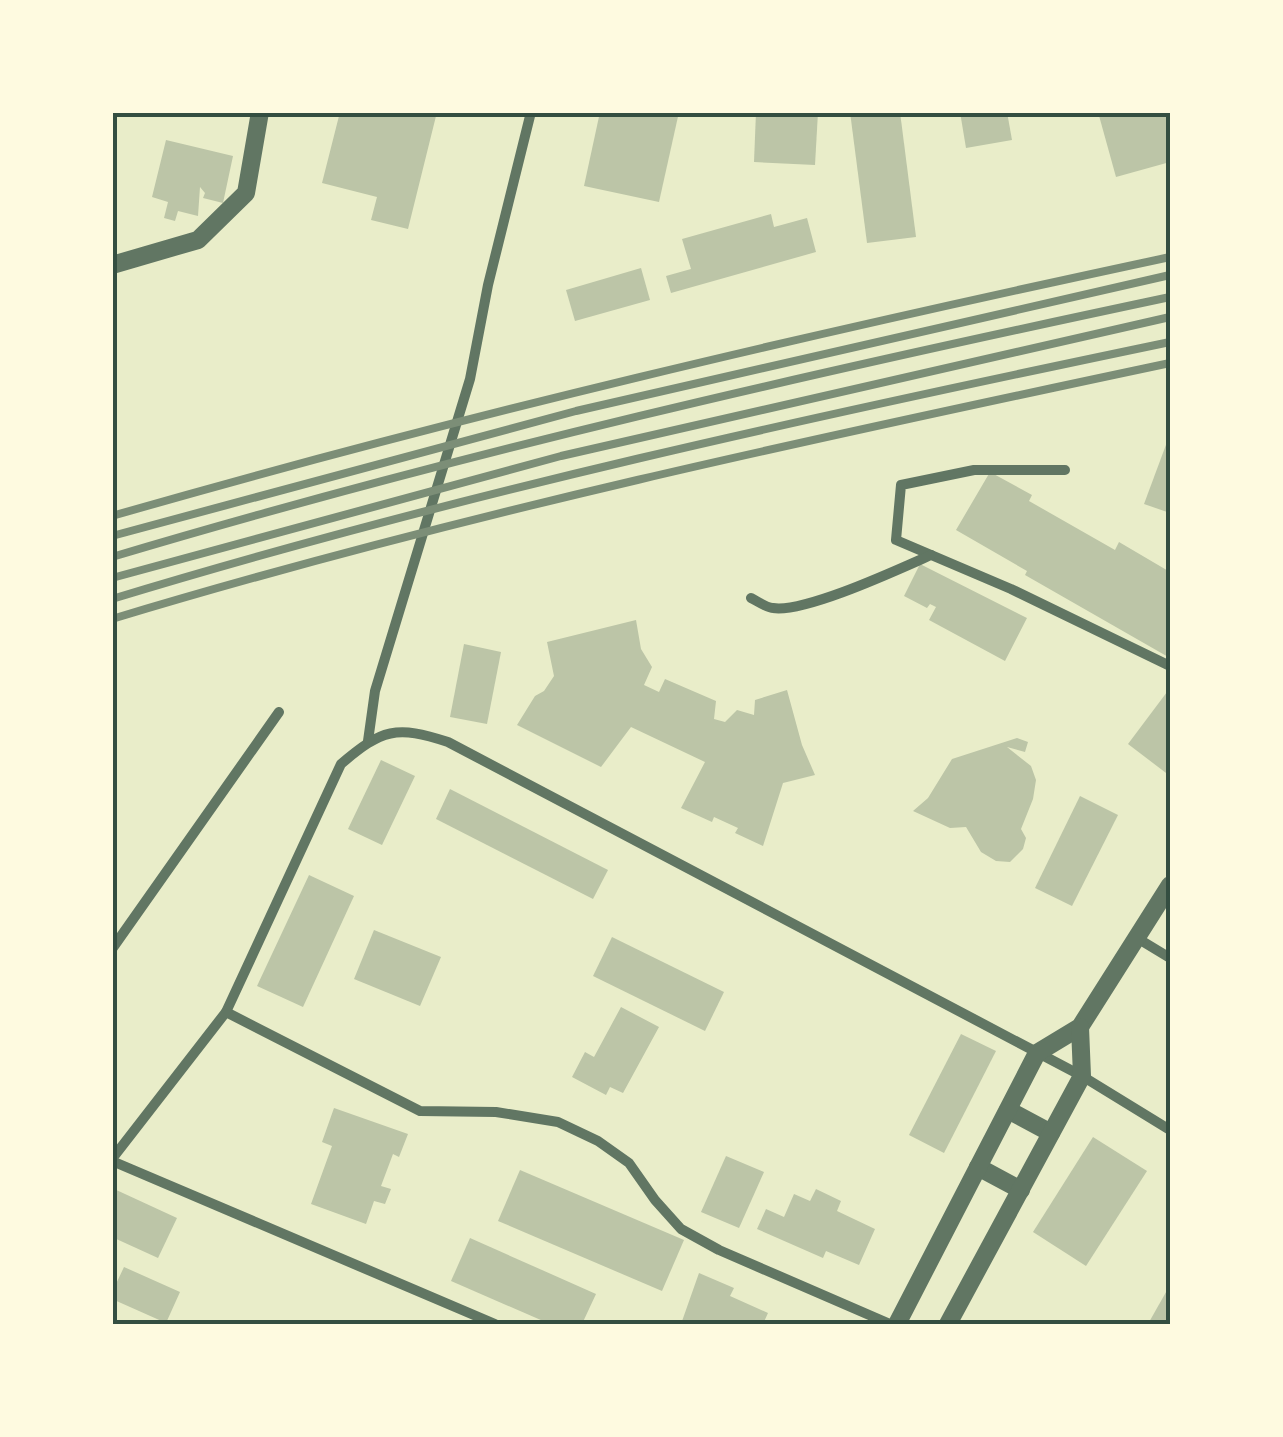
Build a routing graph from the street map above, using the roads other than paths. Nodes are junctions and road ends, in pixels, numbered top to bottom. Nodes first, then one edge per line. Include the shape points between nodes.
1 (260, 112) edge
2 (531, 112) edge
3 (112, 265) edge
4 (1065, 470) dead end
5 (931, 554) junction
6 (752, 598) dead end
7 (1170, 666) edge
8 (279, 712) dead end
9 (368, 741) junction
10 (1170, 885) edge
11 (1137, 938) junction
12 (112, 949) edge
13 (1170, 958) edge
14 (226, 1012) junction
15 (1080, 1027) junction
16 (1038, 1053) junction
17 (1082, 1076) junction
18 (1008, 1110) junction
19 (1170, 1130) edge
20 (1051, 1133) junction
21 (112, 1160) edge
22 (978, 1167) junction
23 (1020, 1190) junction
24 (495, 1324) edge
25 (893, 1324) edge
26 (948, 1324) edge

1 - 3 street via 246,193 198,240
2 - 9 street via 470,379 375,690
4 - 5 street via 974,470 901,484 896,540
5 - 6 street via 814,601 773,608
5 - 7 street
8 - 12 street
9 - 14 street via 341,764
9 - 16 street via 412,730 448,742
10 - 11 street
11 - 13 street
11 - 15 street
14 - 21 street
14 - 25 street via 420,1111 496,1112 558,1122 630,1164 680,1229
15 - 16 street
15 - 17 street
16 - 17 street
16 - 18 street
17 - 19 street
17 - 20 street
18 - 20 street
18 - 22 street
20 - 23 street
21 - 24 street
22 - 23 street
22 - 25 street
23 - 26 street

